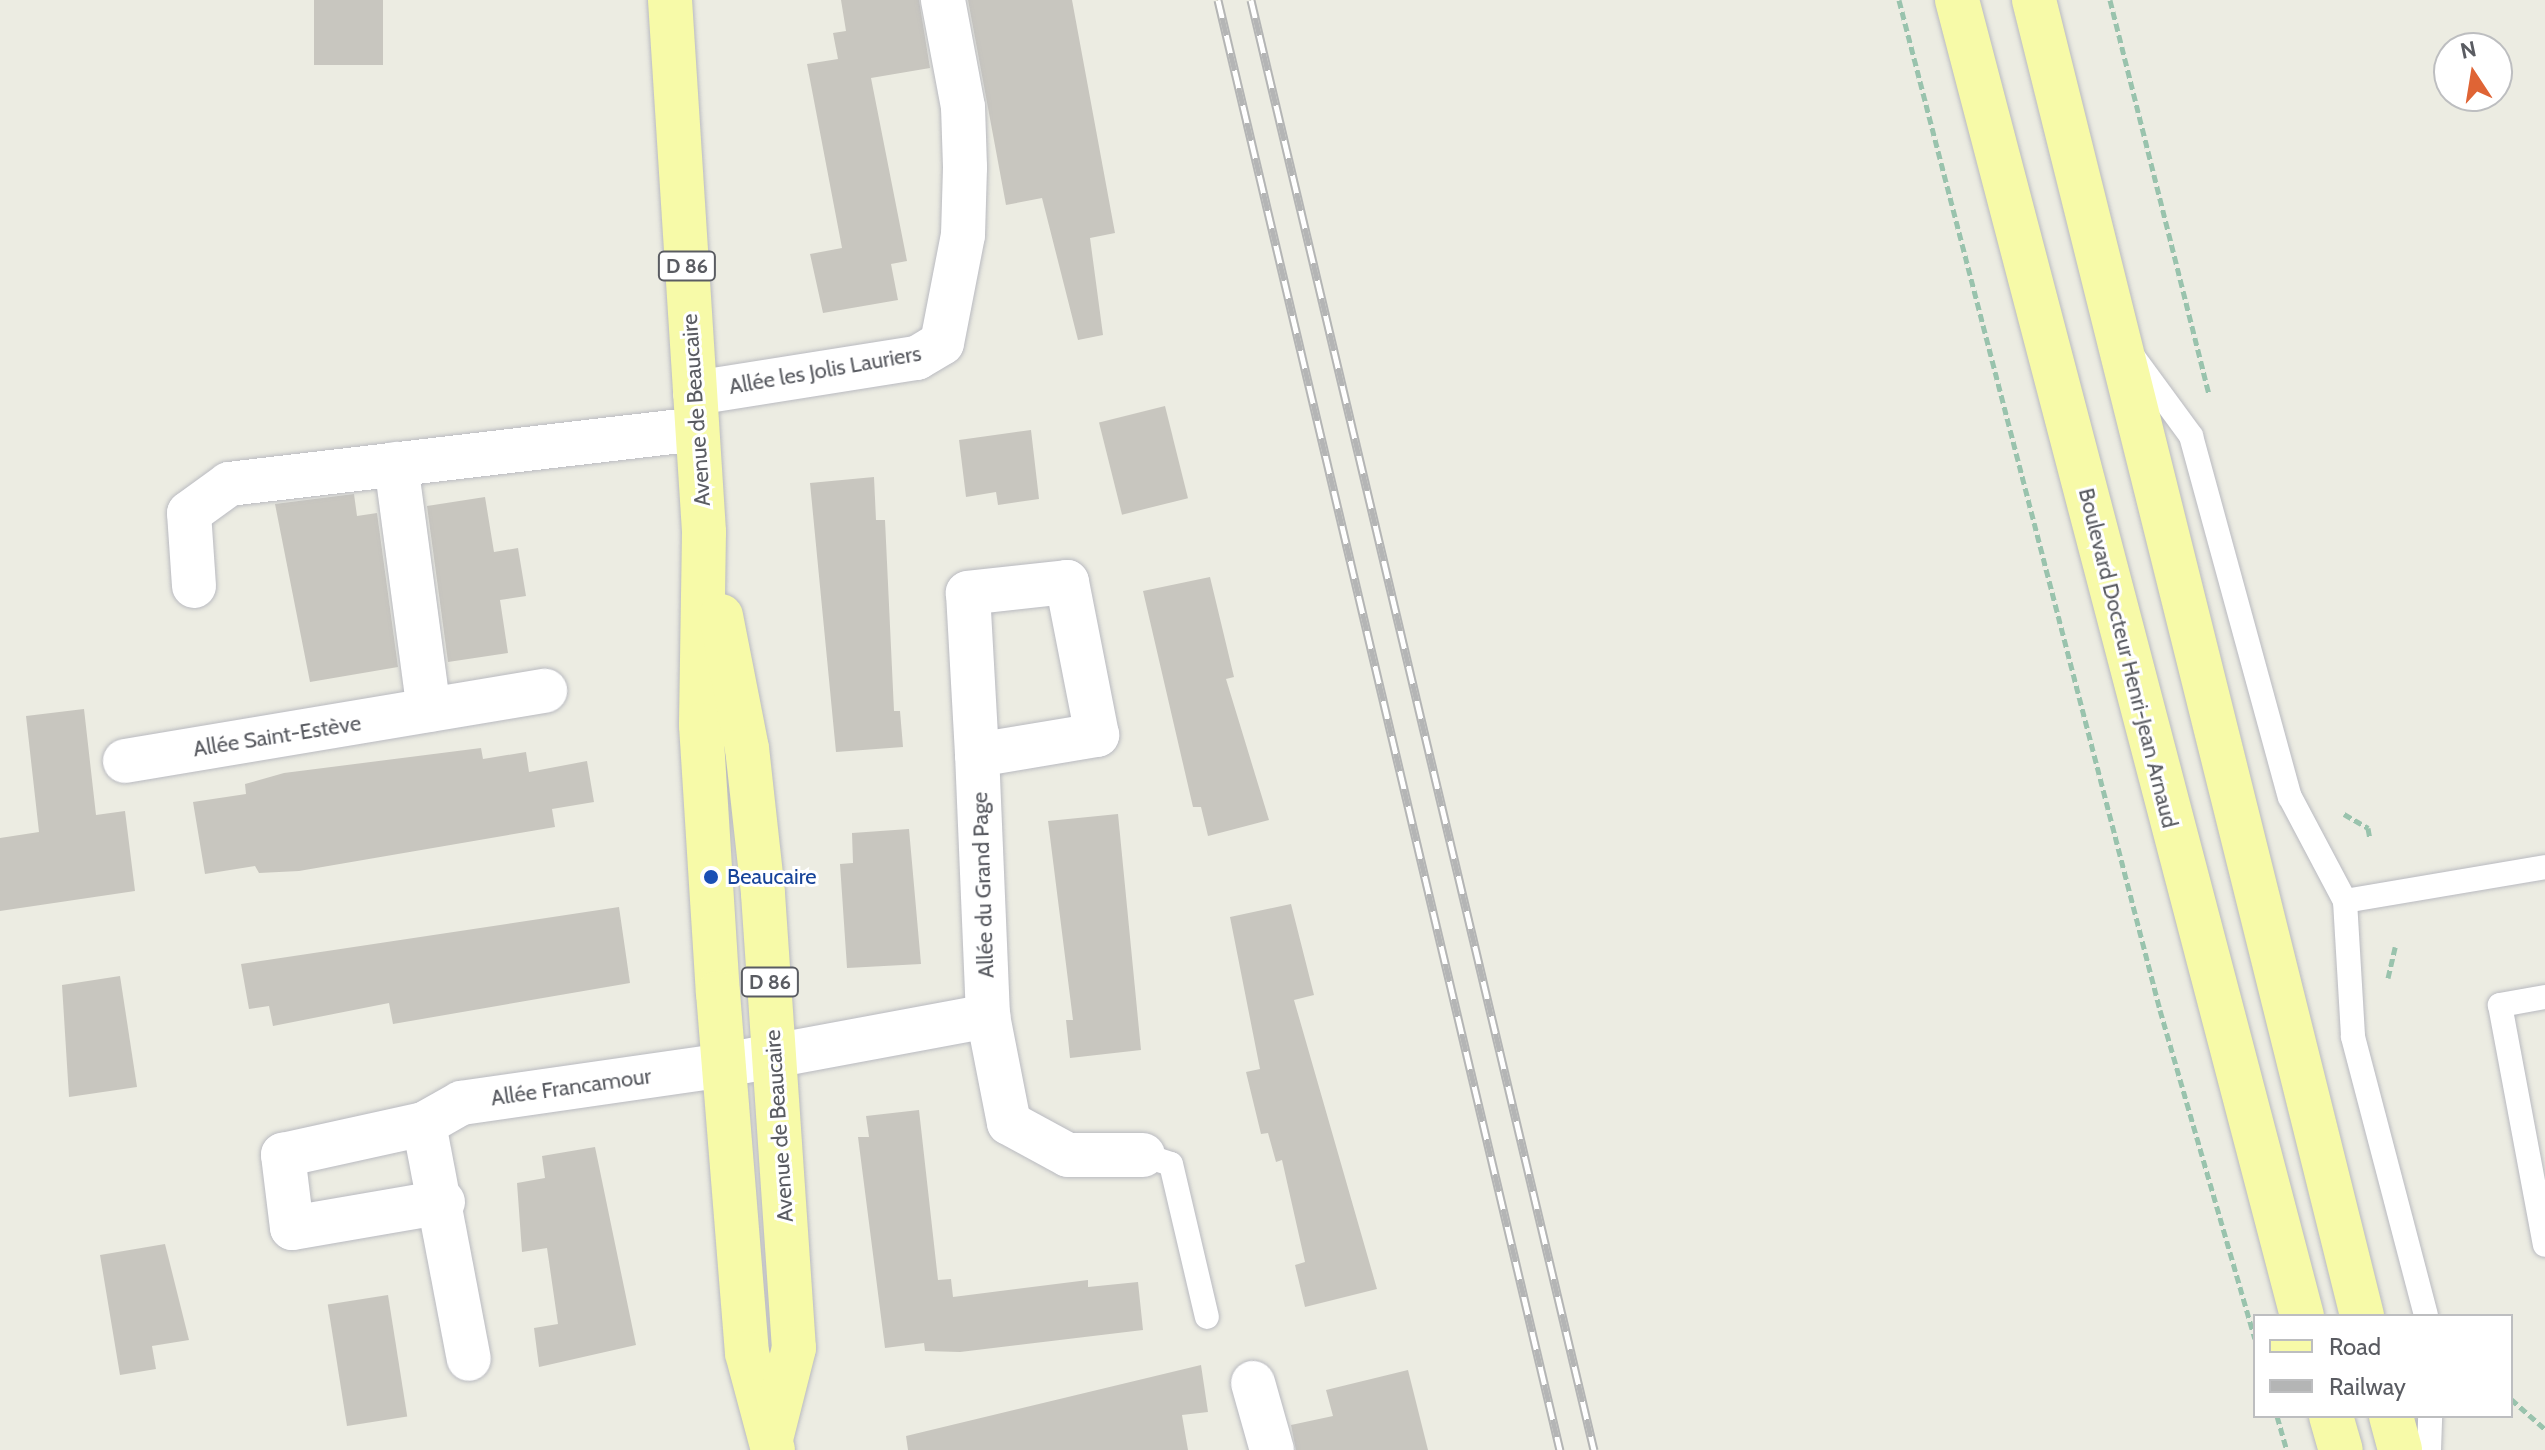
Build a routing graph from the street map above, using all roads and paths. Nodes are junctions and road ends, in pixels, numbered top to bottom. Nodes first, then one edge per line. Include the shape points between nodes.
1 (670, 0) edge
2 (943, 0) edge
3 (1899, 0) edge
4 (1957, 0) edge
5 (2034, 0) edge
6 (2110, 323) junction
7 (696, 411) junction
8 (396, 464) junction
9 (704, 532) junction
10 (194, 586) dead end
11 (545, 691) dead end
12 (429, 710) junction
13 (977, 755) dead end
14 (125, 761) dead end
15 (2545, 867) edge
16 (2345, 901) junction
17 (2545, 997) edge
18 (988, 1016) junction
19 (774, 1056) junction
20 (724, 1065) junction
21 (424, 1124) junction
22 (1143, 1155) joint
23 (443, 1202) junction
24 (2545, 1245) edge
25 (2301, 1314) edge
26 (2361, 1314) edge
27 (2425, 1314) edge
28 (1207, 1317) dead end
29 (2253, 1332) edge
30 (469, 1359) dead end
31 (1253, 1383) dead end
32 (2513, 1401) edge
33 (2278, 1418) edge
34 (2332, 1418) edge
35 (2392, 1418) edge
36 (2430, 1418) edge
37 (2545, 1429) edge
38 (772, 1442) edge
39 (1272, 1450) edge
40 (2287, 1450) edge
41 (2341, 1450) edge
42 (2400, 1450) edge
43 (2429, 1450) edge

1 - 7 main road, Avenue de Beaucaire / D 86
2 - 7 street, Allée les Jolis Lauriers via 963,107 965,167 963,235 942,343 917,358
3 - 29 path via 2160,1010
4 - 25 main road, Boulevard Docteur Henri-Jean Arnaud
5 - 6 main road
6 - 16 lane via 2191,436 2290,797
6 - 26 main road
7 - 8 street, Allée les Jolis Lauriers
7 - 9 main road, Avenue de Beaucaire / D 86
8 - 10 street, Allée les Jolis Lauriers via 229,484 189,513
8 - 12 street
9 - 19 main road, Avenue de Beaucaire / D 86 via 747,748
9 - 20 main road, Avenue de Beaucaire / D 86 via 701,725
11 - 12 street, Allée Saint-Estève
12 - 14 street, Allée Saint-Estève
13 - 18 street, Allée du Grand Page
15 - 16 lane
16 - 27 lane via 2353,1037
17 - 24 lane via 2500,1005
18 - 19 street
18 - 22 street, Allée du Grand Page via 1009,1123 1068,1155
19 - 20 street
19 - 38 main road, Avenue de Beaucaire / D 86 via 794,1348
20 - 21 street, Allée Francamour via 461,1103
20 - 38 main road, Avenue de Beaucaire / D 86 via 747,1353
21 - 23 street
21 - 23 street, Allée Francamour via 283,1155 292,1228
22 - 28 lane via 1171,1164
23 - 30 street
31 - 39 street
32 - 37 path
33 - 40 path
34 - 41 main road
35 - 42 main road
36 - 43 lane

